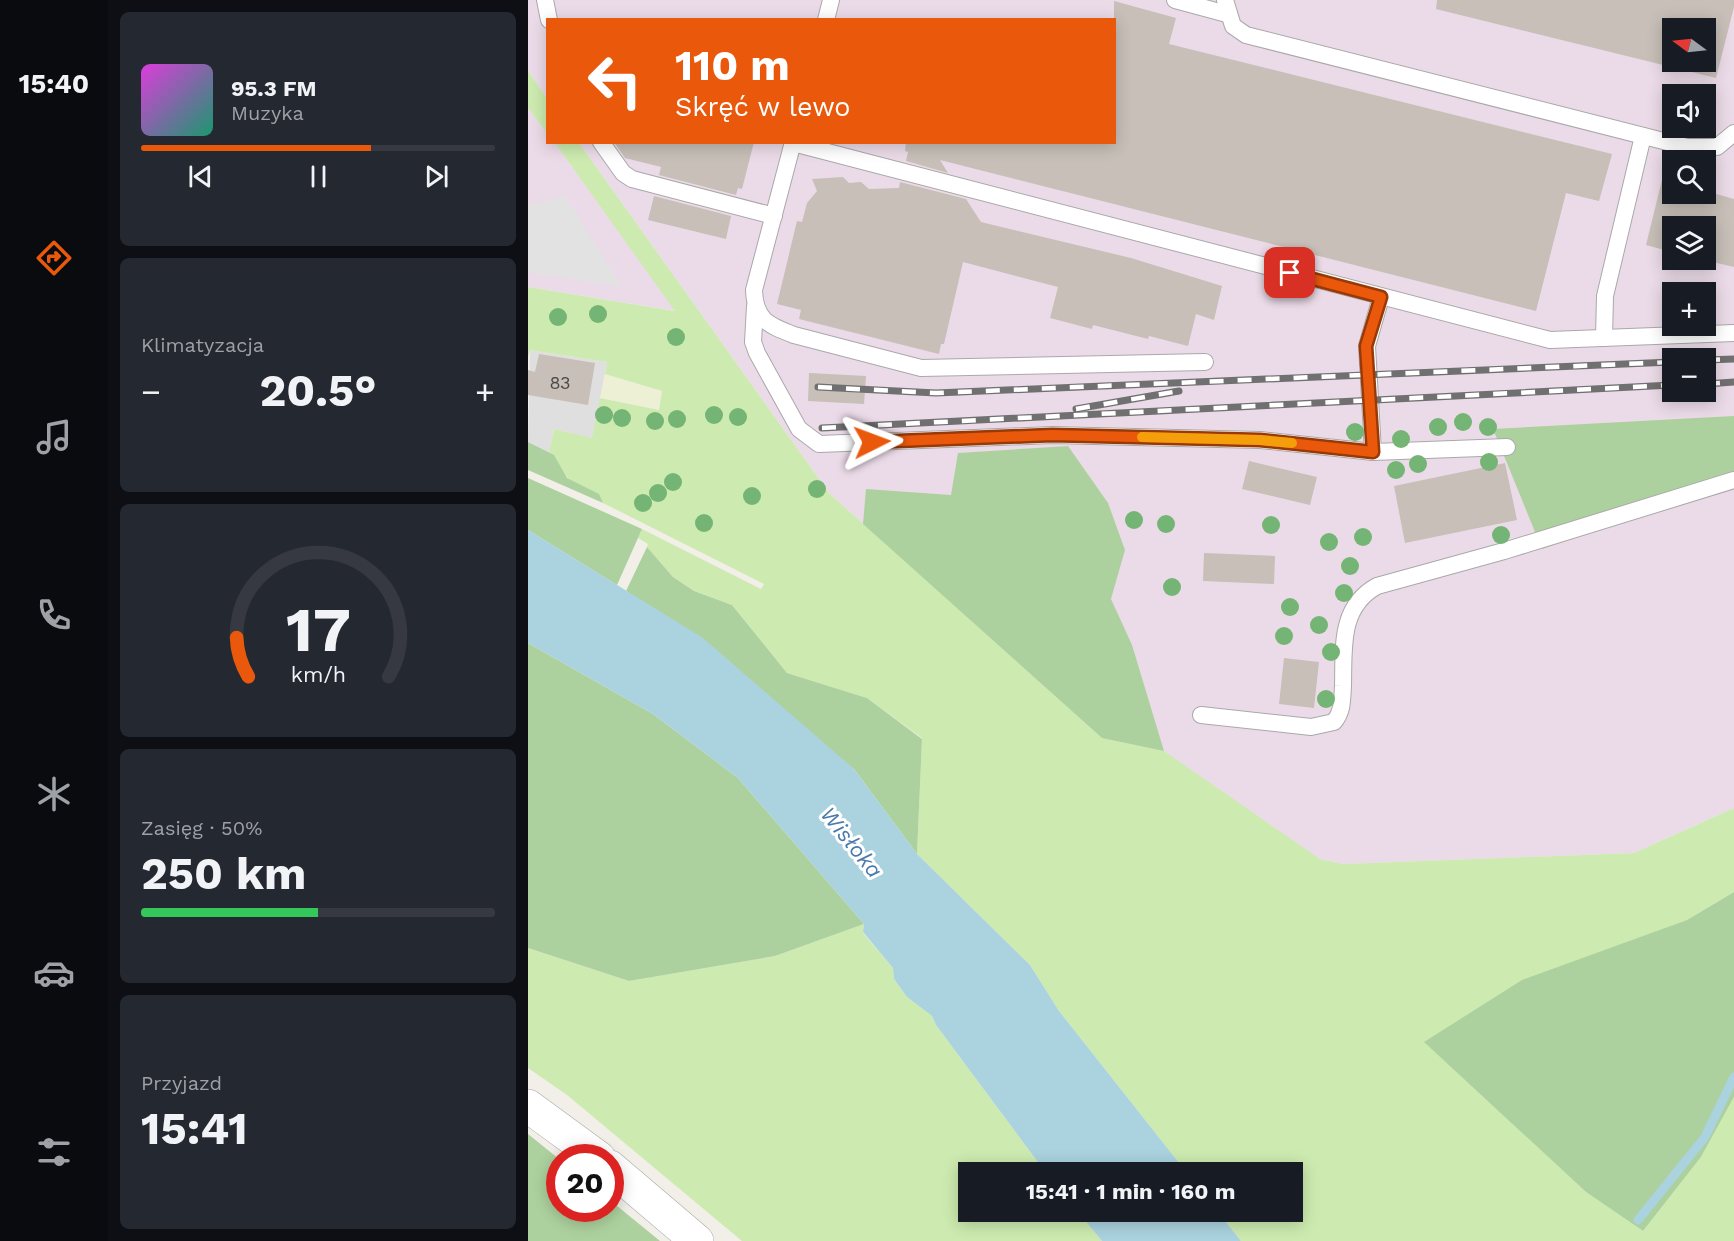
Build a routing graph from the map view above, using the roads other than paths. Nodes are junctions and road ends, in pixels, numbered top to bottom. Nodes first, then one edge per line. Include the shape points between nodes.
1 (545, 0) edge
2 (831, 0) edge
3 (1175, 0) edge
4 (1226, 7) edge
5 (549, 18) edge
6 (826, 18) edge
7 (1734, 133) edge
8 (1643, 136) junction
9 (602, 144) edge
10 (793, 144) edge
11 (797, 144) edge
12 (774, 216) junction
13 (1381, 297) junction
14 (755, 306) junction
15 (1734, 333) edge
16 (1604, 338) junction
17 (1205, 362) dead end
18 (1507, 447) dead end
19 (1373, 452) junction
20 (1734, 480) edge
21 (1201, 716) dead end
22 (528, 1106) edge
23 (580, 1144) edge
24 (624, 1179) edge
25 (697, 1241) edge

1 - 5 lane
2 - 6 lane
3 - 4 lane
4 - 8 lane via 1233,26 1246,35
7 - 8 lane via 1717,147 1703,149
8 - 16 lane via 1605,296
9 - 12 lane via 632,180
10 - 12 lane
11 - 13 lane
12 - 14 lane via 754,290
13 - 16 lane via 1550,340
13 - 19 lane via 1366,346
14 - 17 lane via 763,320 794,335 921,368
14 - 19 lane via 753,342 758,353 799,429 819,444 1052,435 1260,440
15 - 16 lane
18 - 19 lane
20 - 21 lane via 1368,591 1347,618 1342,708 1334,722 1311,727
22 - 23 street
24 - 25 street

